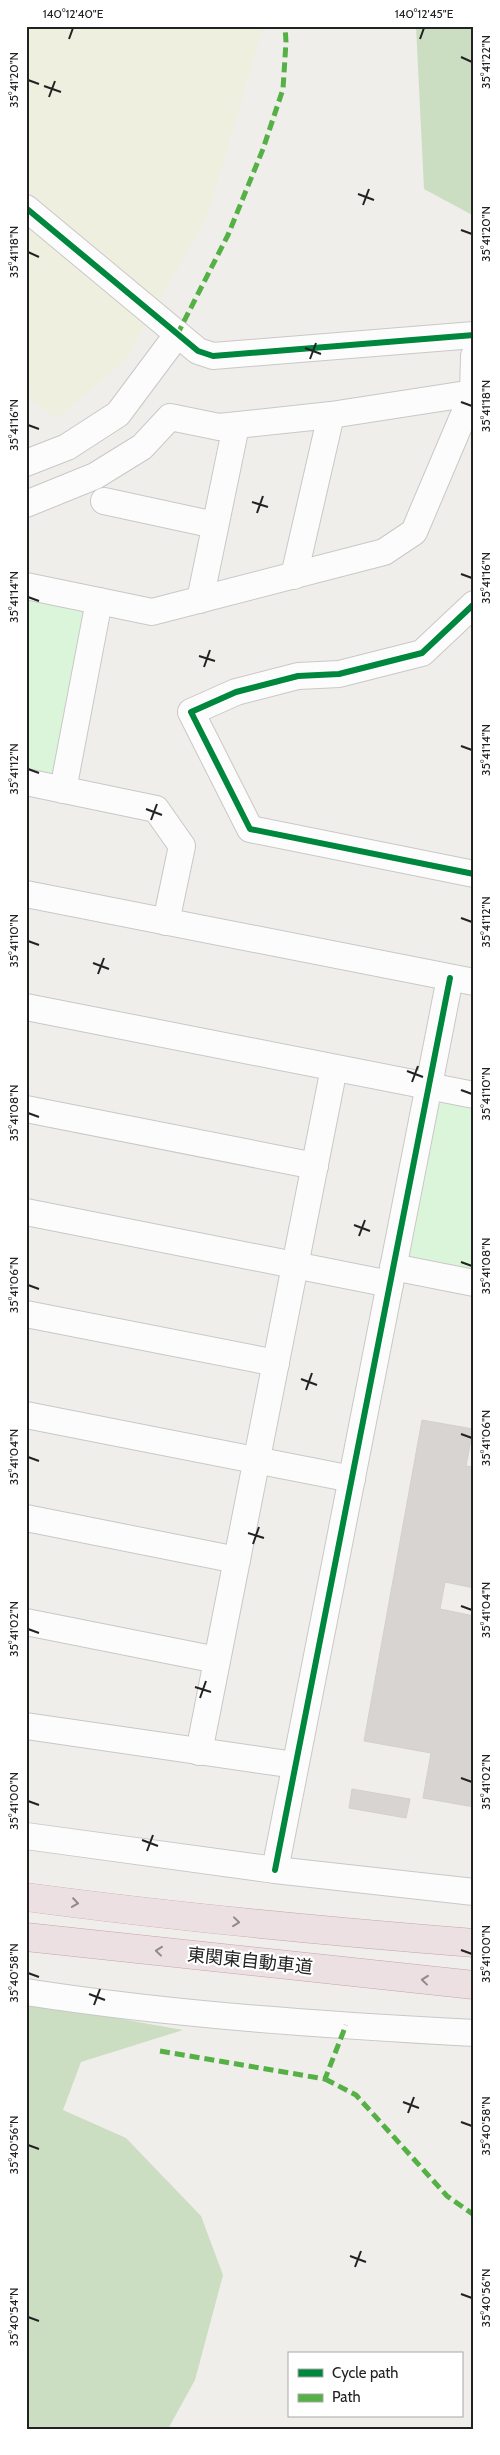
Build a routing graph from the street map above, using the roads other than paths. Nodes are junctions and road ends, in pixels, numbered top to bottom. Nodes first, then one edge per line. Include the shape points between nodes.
1 (26, 208) edge
2 (177, 334) junction
3 (474, 335) edge
4 (474, 356) edge
5 (473, 393) edge
6 (331, 415) junction
7 (236, 426) junction
8 (26, 463) edge
9 (104, 501) dead end
10 (26, 504) edge
11 (215, 525) junction
12 (294, 576) junction
13 (26, 586) edge
14 (200, 600) junction
15 (99, 601) junction
16 (474, 604) edge
17 (26, 782) edge
18 (63, 790) junction
19 (474, 874) edge
20 (26, 894) edge
21 (166, 922) junction
22 (462, 980) edge
23 (26, 1007) edge
24 (334, 1068) junction
25 (429, 1086) junction
26 (474, 1095) edge
27 (26, 1109) edge
28 (314, 1166) junction
29 (26, 1212) edge
30 (295, 1265) junction
31 (392, 1276) junction
32 (474, 1283) edge
33 (26, 1314) edge
34 (276, 1363) junction
35 (26, 1415) edge
36 (257, 1461) junction
37 (352, 1479) junction
38 (26, 1518) edge
39 (237, 1560) junction
40 (26, 1622) edge
41 (217, 1660) junction
42 (26, 1726) edge
43 (199, 1752) junction
44 (295, 1765) junction
45 (26, 1836) edge
46 (275, 1870) junction
47 (474, 1892) edge
48 (26, 1896) edge
49 (26, 1937) edge
50 (474, 1943) edge
51 (474, 1985) edge
52 (26, 1992) edge
53 (474, 2033) edge

1 - 2 street
2 - 3 street via 198,351 213,356
2 - 8 street via 118,414 67,447
4 - 5 street
5 - 6 street
5 - 12 street via 414,532 384,552
6 - 7 street
6 - 12 street
7 - 10 street via 219,427 170,417 142,447 95,476
7 - 11 street
9 - 11 street
11 - 14 street
12 - 14 street
13 - 15 street
14 - 15 street via 152,612
15 - 18 street
16 - 19 street via 422,653 339,674 298,676 236,692 192,712 250,829
17 - 18 street
18 - 21 street via 156,809 182,846
20 - 21 street
21 - 22 street
22 - 25 street
23 - 24 street
24 - 25 street
24 - 28 street
25 - 26 street
25 - 31 street
27 - 28 street
28 - 30 street
29 - 30 street
30 - 31 street
30 - 34 street
31 - 32 street
31 - 37 street
33 - 34 street
34 - 36 street
35 - 36 street
36 - 37 street
36 - 39 street
37 - 44 street
38 - 39 street
39 - 41 street
40 - 41 street
41 - 43 street
42 - 43 street
43 - 44 street
44 - 46 street
45 - 46 street
46 - 47 street
48 -> 50 highway via 109,1908
51 -> 49 highway, 東関東自動車道
52 - 53 street via 115,2006

